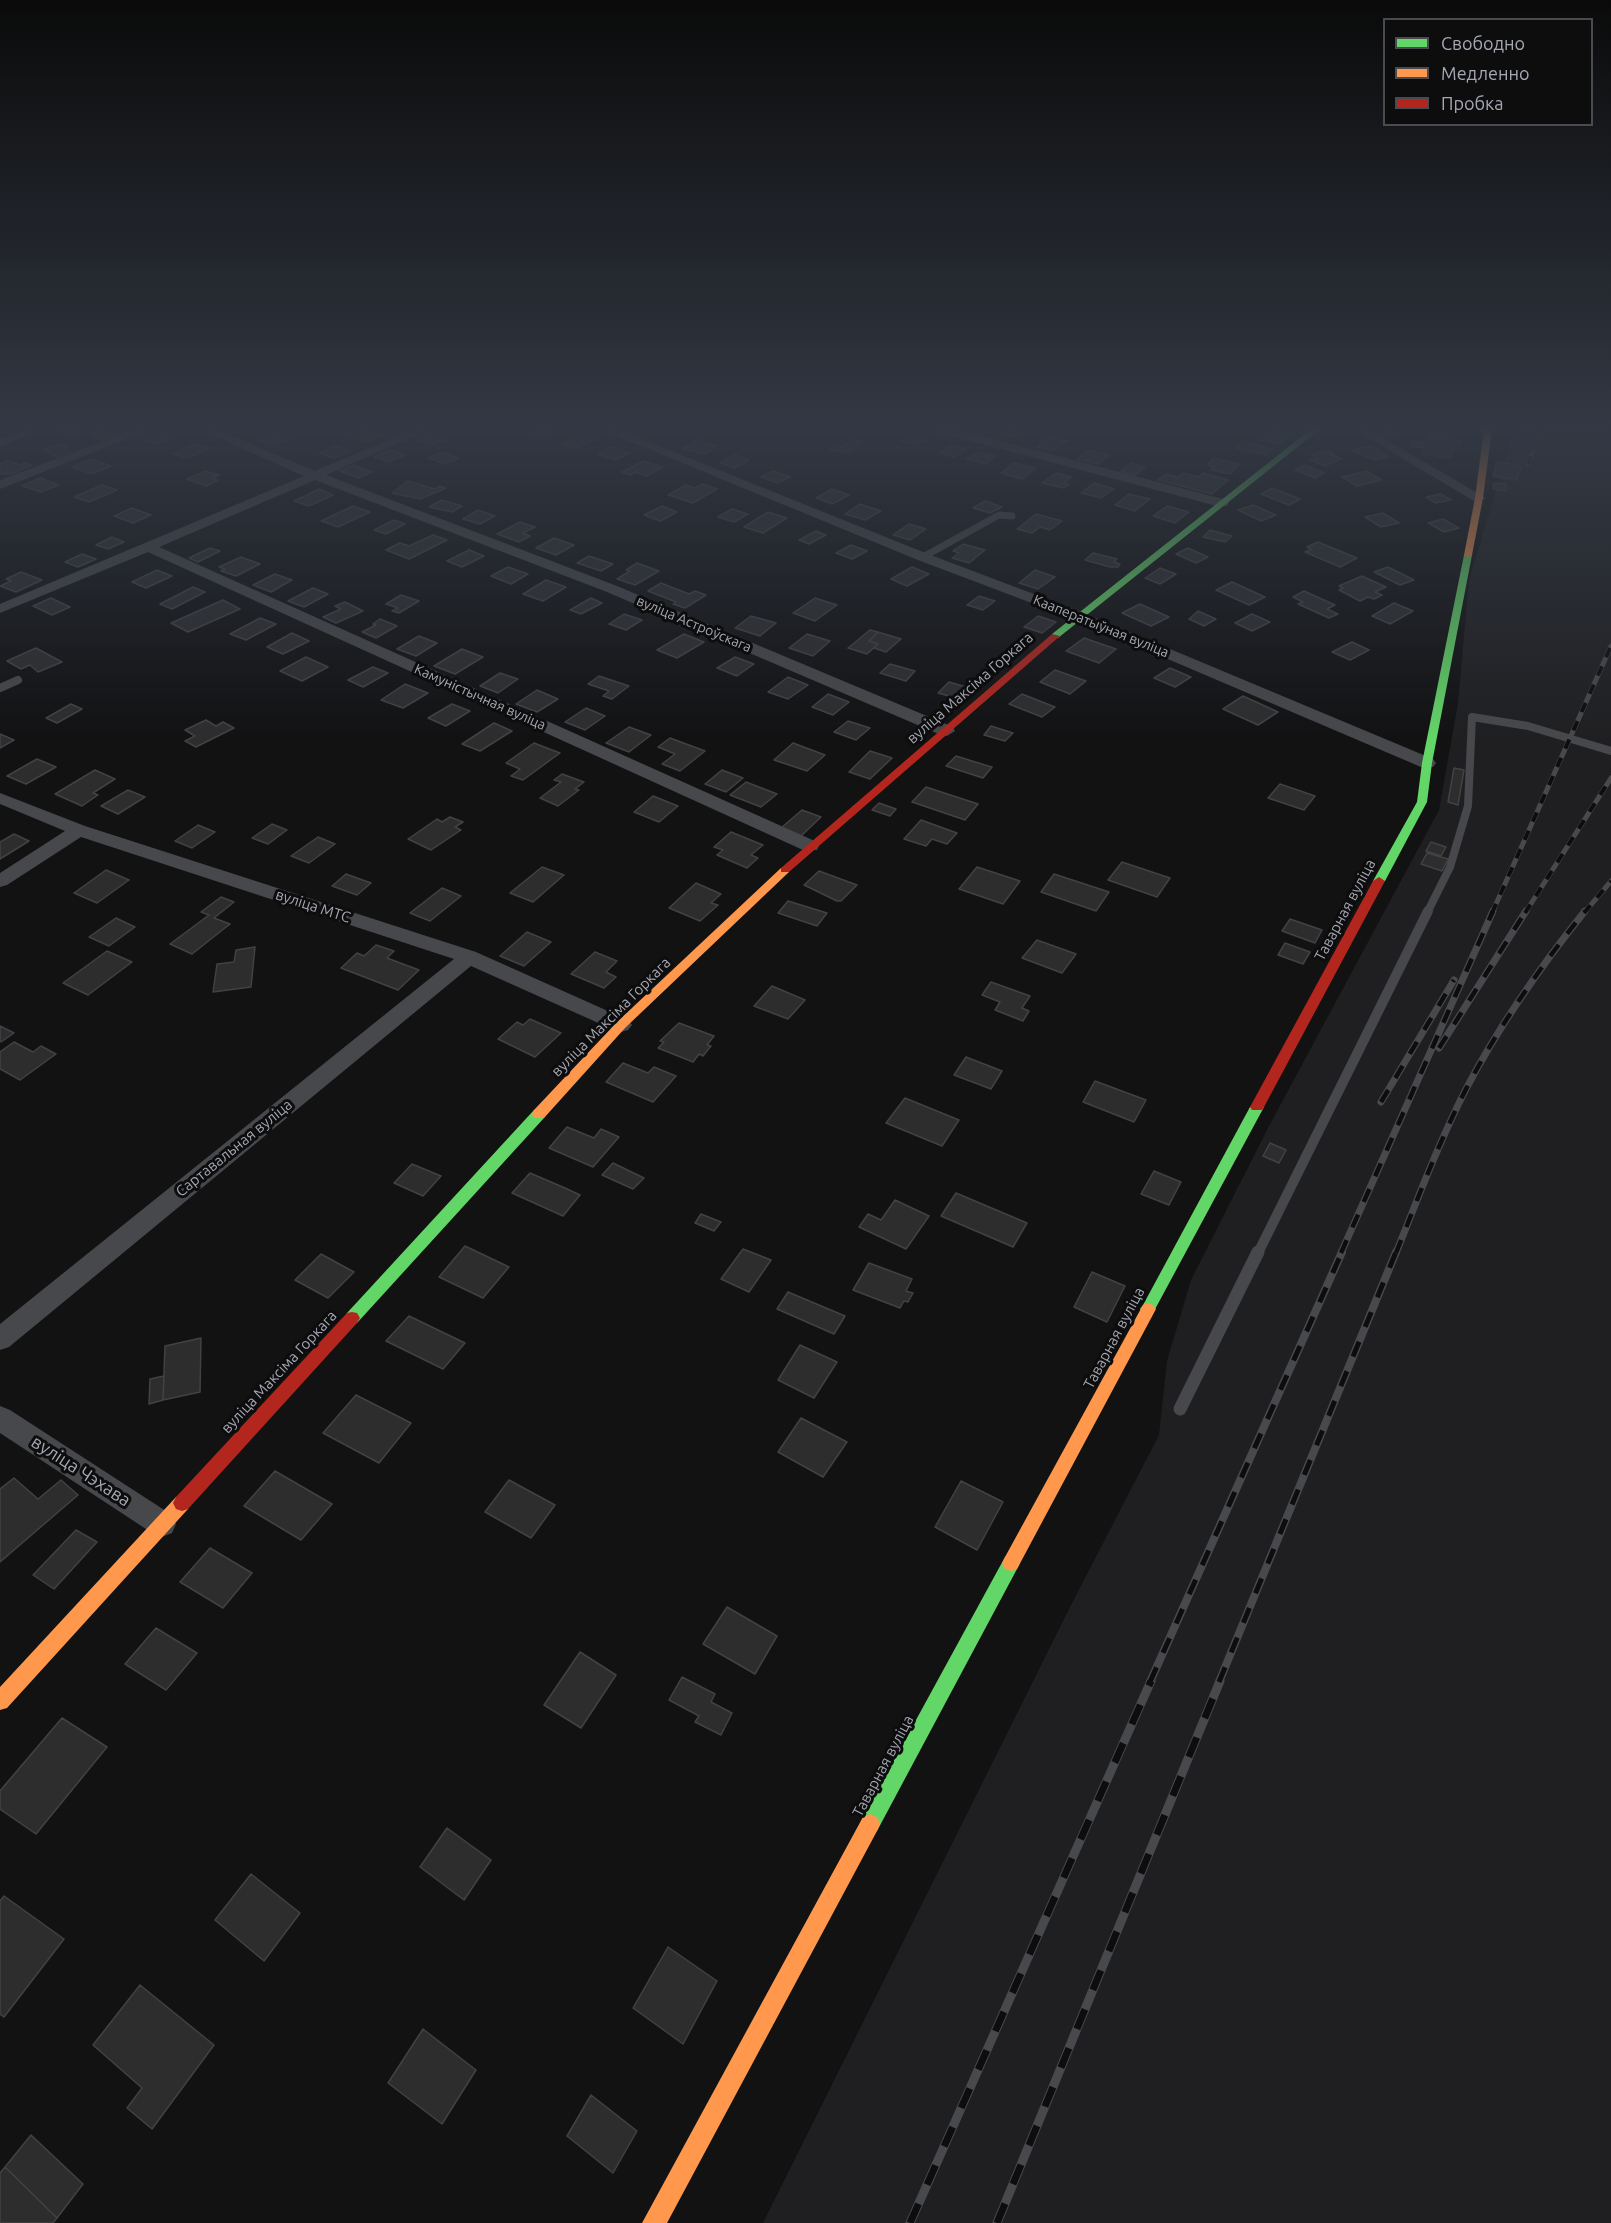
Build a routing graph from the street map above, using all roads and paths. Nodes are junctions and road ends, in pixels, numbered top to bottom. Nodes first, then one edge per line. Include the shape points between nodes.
1 (183, 533) edge
2 (465, 533) edge
3 (863, 533) edge
4 (967, 533) edge
5 (1184, 533) edge
6 (1472, 533) edge
7 (149, 547) junction
8 (923, 557) junction
9 (0, 609) edge
10 (1079, 616) junction
11 (18, 680) dead end
12 (0, 688) edge
13 (947, 731) junction
14 (1611, 751) edge
15 (1427, 762) junction
16 (0, 798) edge
17 (79, 830) junction
18 (810, 846) junction
19 (0, 881) edge
20 (469, 957) junction
21 (621, 1025) junction
22 (0, 1339) edge
23 (1180, 1409) dead end
24 (0, 1418) edge
25 (162, 1524) junction
26 (0, 1701) edge
27 (654, 2223) edge

1 - 7 street
2 - 13 street, вуліца Астроўскага via 612,589
3 - 8 street, Кааператыўная вуліца
4 - 8 lane
5 - 10 street, вуліца Максіма Горкага
6 - 15 street, Таварная вуліца
7 - 9 street
7 - 18 street, Камуністычная вуліца
8 - 10 street, Кааператыўная вуліца
10 - 13 street, вуліца Максіма Горкага
10 - 15 street, Кааператыўная вуліца
11 - 12 lane
13 - 18 street, вуліца Максіма Горкага
14 - 23 lane via 1528,726 1472,717 1468,806 1450,867
15 - 27 street, Таварная вуліца via 1422,802
16 - 17 street, вуліца МТС
17 - 19 street
17 - 20 street, вуліца МТС
18 - 21 street, вуліца Максіма Горкага
20 - 21 street, вуліца МТС
20 - 22 street, Сартавальная вуліца
21 - 25 street, вуліца Максіма Горкага
24 - 25 street, вуліца Чэхава
25 - 26 street, вуліца Максіма Горкага

